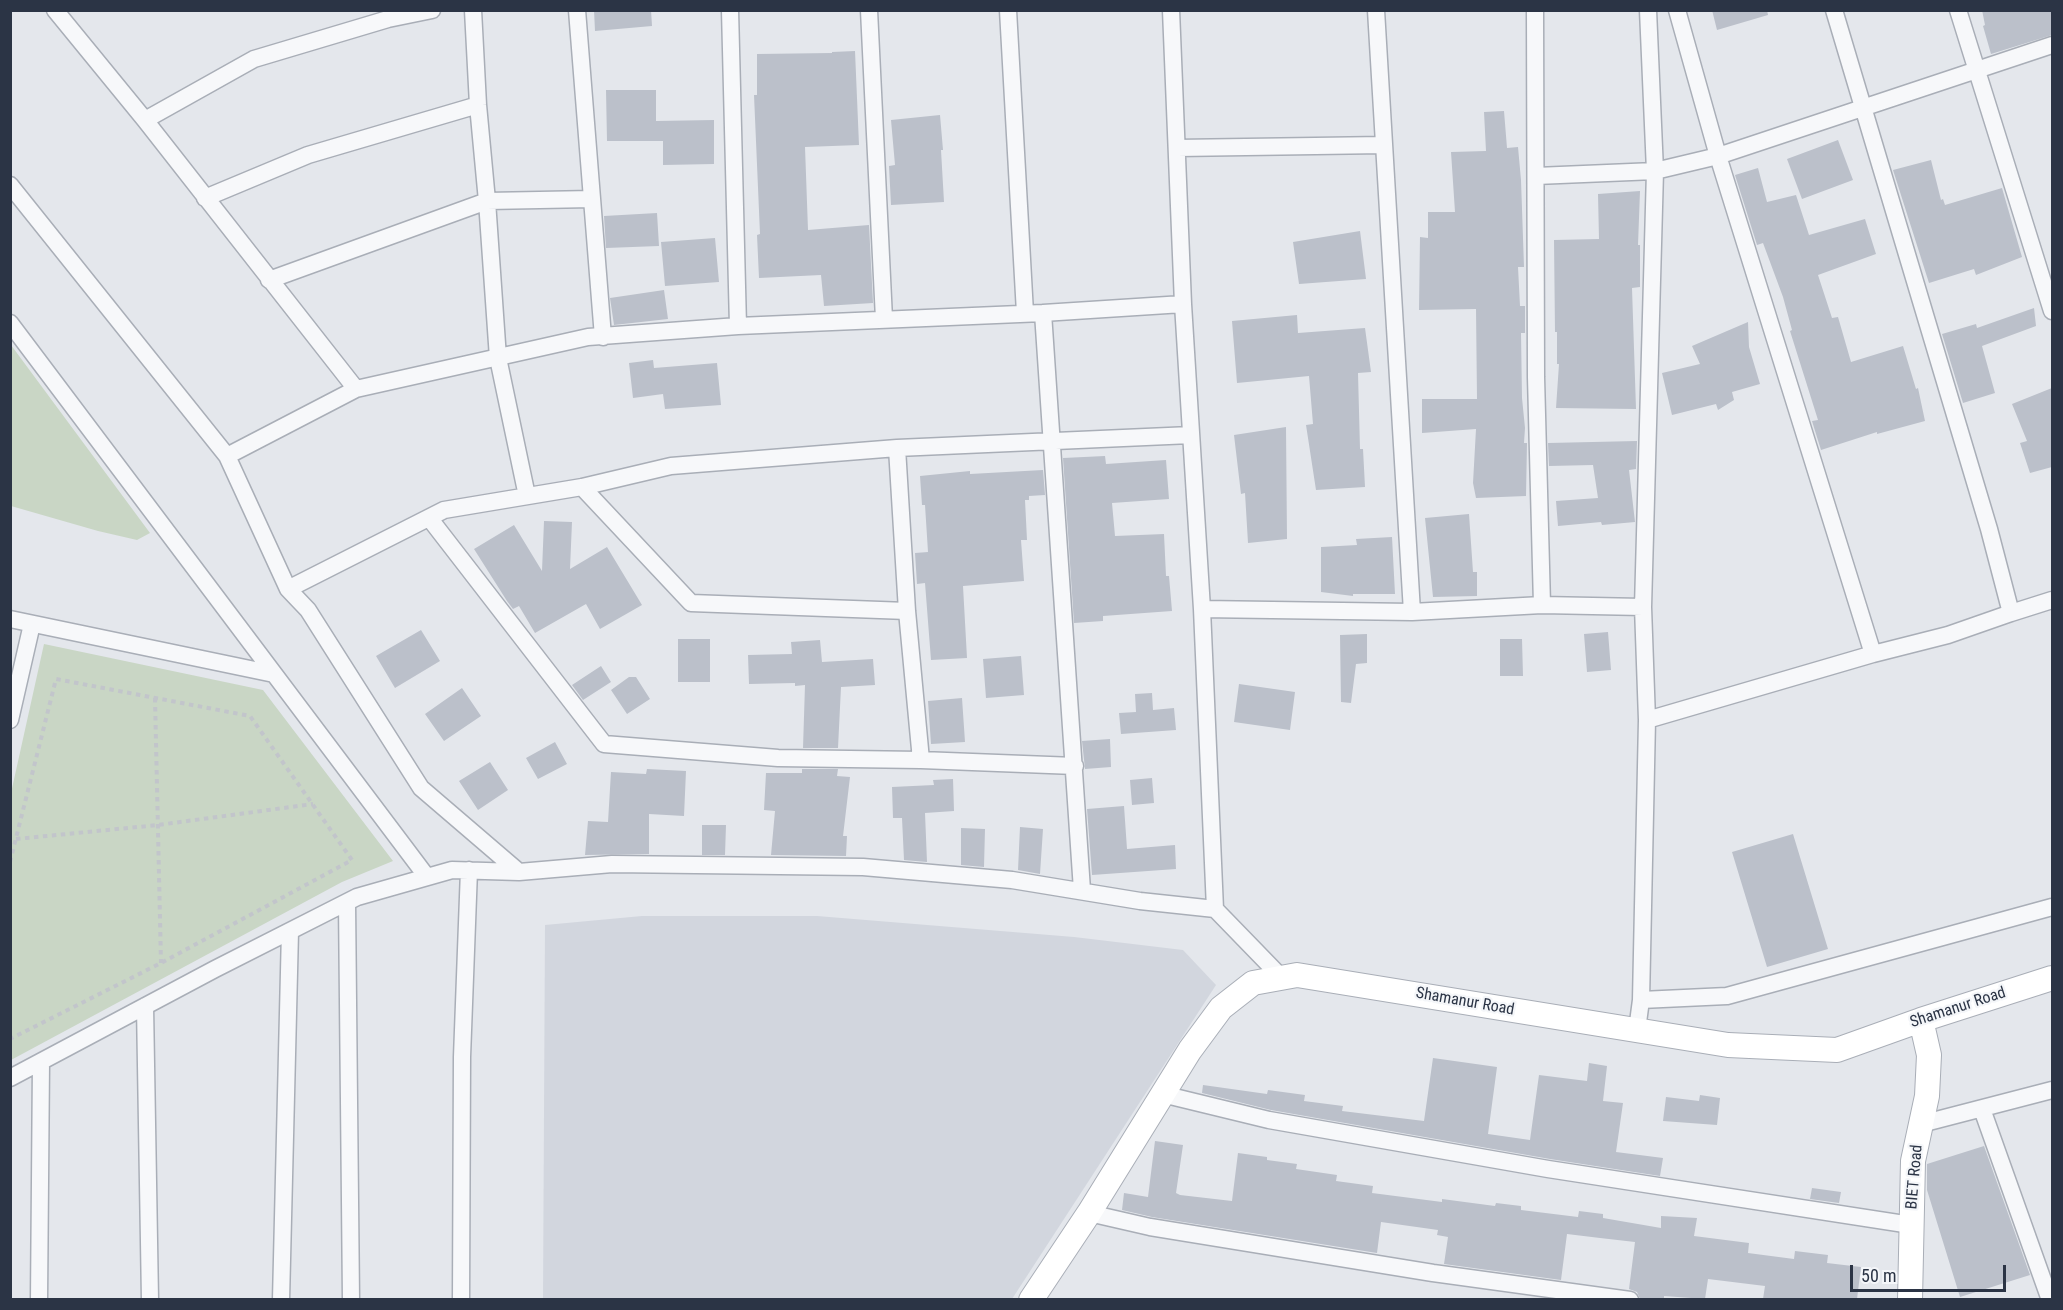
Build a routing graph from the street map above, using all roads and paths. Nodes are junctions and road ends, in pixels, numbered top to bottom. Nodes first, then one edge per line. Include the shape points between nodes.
1 (56, 10) edge
2 (432, 10) edge
3 (473, 10) edge
4 (577, 10) edge
5 (730, 10) edge
6 (869, 10) edge
7 (1008, 10) edge
8 (1171, 10) edge
9 (1376, 10) edge
10 (1535, 10) edge
11 (1648, 10) edge
12 (1677, 10) edge
13 (1834, 10) edge
14 (1958, 10) edge
15 (2052, 45) edge
16 (1976, 70) junction
17 (478, 105) junction
18 (1863, 108) junction
19 (145, 120) junction
20 (1384, 145) junction
21 (1177, 148) junction
22 (1718, 156) junction
23 (1656, 171) junction
24 (1536, 176) junction
25 (10, 185) edge
26 (205, 198) junction
27 (592, 199) junction
28 (487, 201) junction
29 (269, 280) junction
30 (1183, 304) junction
31 (2052, 311) edge
32 (1025, 313) junction
33 (1043, 313) junction
34 (884, 319) junction
35 (10, 323) edge
36 (738, 326) junction
37 (603, 337) junction
38 (498, 358) junction
39 (356, 389) junction
40 (1191, 435) junction
41 (1052, 442) junction
42 (897, 448) junction
43 (227, 456) junction
44 (582, 487) junction
45 (527, 496) junction
46 (430, 519) junction
47 (288, 589) junction
48 (2052, 600) edge
49 (1542, 605) junction
50 (1643, 607) junction
51 (1202, 609) junction
52 (907, 611) junction
53 (1412, 612) junction
54 (2011, 613) junction
55 (10, 619) edge
56 (32, 624) junction
57 (1873, 654) junction
58 (274, 674) junction
59 (155, 698) junction
60 (10, 720) edge
61 (1647, 720) junction
62 (921, 760) junction
63 (1075, 766) junction
64 (314, 804) junction
65 (158, 825) junction
66 (16, 838) junction
67 (10, 862) edge
68 (469, 870) junction
69 (519, 872) junction
70 (427, 877) junction
71 (1082, 890) junction
72 (347, 902) junction
73 (2052, 907) edge
74 (1215, 909) junction
75 (290, 931) junction
76 (161, 963) junction
77 (1282, 978) junction
78 (2052, 978) edge
79 (1641, 1000) junction
80 (145, 1006) junction
81 (1921, 1020) junction
82 (1637, 1030) junction
83 (10, 1039) edge
84 (41, 1062) junction
85 (10, 1078) edge
86 (2052, 1090) edge
87 (1162, 1094) junction
88 (1982, 1109) junction
89 (1921, 1124) junction
90 (1089, 1213) junction
91 (1911, 1225) junction
92 (39, 1299) edge
93 (150, 1299) edge
94 (281, 1299) edge
95 (351, 1299) edge
96 (460, 1299) edge
97 (1031, 1299) edge
98 (1630, 1299) edge
99 (1910, 1299) edge
100 (2050, 1299) edge

1 - 19 street
2 - 19 street via 388,19 254,59
3 - 17 street
4 - 27 street
5 - 36 street
6 - 34 street
7 - 32 street
8 - 21 street
9 - 20 street
10 - 24 street
11 - 23 street
12 - 22 street
13 - 18 street
14 - 16 street
15 - 16 street
16 - 18 street
16 - 31 street
17 - 26 street via 308,155
17 - 28 street
18 - 22 street
18 - 54 street
19 - 26 street
20 - 21 street
20 - 53 street
21 - 30 street
22 - 23 street
22 - 57 street
23 - 24 street
23 - 50 street
24 - 49 street
25 - 43 street
26 - 29 street
27 - 28 street
27 - 37 street
28 - 29 street
28 - 38 street
29 - 39 street
30 - 33 street
30 - 40 street
32 - 33 street
32 - 34 street
33 - 41 street
34 - 36 street
35 - 58 street
36 - 37 street
37 - 38 street
38 - 39 street
38 - 45 street
39 - 43 street
40 - 41 street
40 - 51 street
41 - 42 street
41 - 63 street
42 - 44 street via 671,466
42 - 52 street
43 - 47 street
44 - 45 street
44 - 52 street via 691,603
45 - 46 street via 444,510
46 - 47 street
46 - 62 street via 604,744 778,758
47 - 69 street via 308,610 421,788
48 - 54 street
49 - 50 street
49 - 53 street
50 - 61 street
51 - 53 street
51 - 74 street
52 - 62 street
54 - 57 street via 1948,635
55 - 56 street
56 - 58 street
56 - 60 street
57 - 61 street
58 - 70 street
59 - 64 path via 250,716
59 - 65 path
59 - 66 path via 56,679
61 - 79 street
62 - 63 street
63 - 71 street
64 - 65 path
64 - 76 path via 352,860
65 - 66 path
65 - 76 path
66 - 67 path
68 - 69 street
68 - 70 street
68 - 96 street via 462,1057
69 - 71 street via 612,864 863,867
70 - 72 street
71 - 74 street
72 - 75 street
72 - 95 street
73 - 79 street via 1727,996
74 - 77 street
75 - 80 street
75 - 94 street
76 - 83 path
77 - 82 main road, Shamanur Road via 1297,975 1337,980
77 - 87 main road, Shamanur Road via 1253,983 1221,1008
78 - 81 main road, Shamanur Road
79 - 82 street
80 - 84 street
80 - 93 street
81 - 82 main road, Shamanur Road via 1837,1050 1728,1045
81 - 89 main road, BIET Road via 1929,1055
84 - 85 street
84 - 92 street
86 - 88 street
87 - 90 main road, Shamanur Road
87 - 91 street via 1280,1122
88 - 89 street
88 - 100 street
89 - 91 main road, BIET Road via 1913,1161
90 - 97 main road, Shamanur Road
90 - 98 street via 1150,1227 1433,1273
91 - 99 main road, BIET Road

